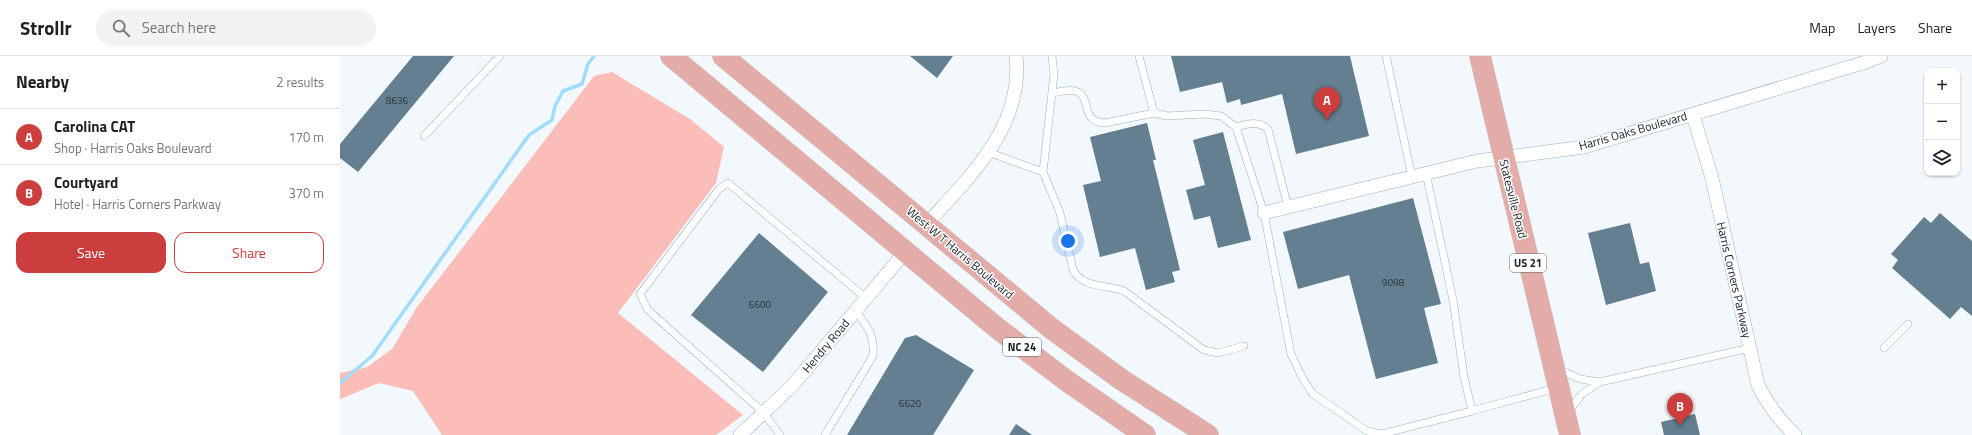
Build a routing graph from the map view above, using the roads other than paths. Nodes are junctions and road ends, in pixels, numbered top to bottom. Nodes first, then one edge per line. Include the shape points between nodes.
1 (500, 56) edge
2 (671, 56) edge
3 (723, 56) edge
4 (1016, 56) edge
5 (1052, 56) edge
6 (1139, 56) edge
7 (1386, 56) edge
8 (1480, 56) edge
9 (1881, 56) edge
10 (1052, 93) junction
11 (1154, 113) junction
12 (1693, 114) junction
13 (1236, 127) junction
14 (424, 136) dead end
15 (988, 152) junction
16 (1503, 158) junction
17 (1043, 172) junction
18 (1426, 173) junction
19 (1412, 177) junction
20 (1288, 207) junction
21 (1264, 213) junction
22 (926, 225) junction
23 (906, 252) junction
24 (866, 298) junction
25 (856, 311) junction
26 (1908, 324) dead end
27 (1244, 346) dead end
28 (1750, 348) junction
29 (1884, 348) dead end
30 (1554, 367) junction
31 (1600, 382) junction
32 (1558, 387) junction
33 (1472, 411) junction
34 (764, 413) junction
35 (1567, 425) edge
36 (740, 435) edge
37 (780, 435) edge
38 (825, 435) edge
39 (1145, 435) edge
40 (1208, 435) edge
41 (1795, 435) edge

1 - 14 lane
2 - 23 main road, NC 24
3 - 22 main road, West W T Harris Boulevard / NC 24
4 - 15 street via 1016,87 1010,109 1001,134
5 - 10 lane
6 - 11 lane
7 - 19 lane
8 - 16 main road, Statesville Road / US 21
9 - 12 street, Harris Oaks Boulevard
10 - 11 lane via 1073,90 1079,92 1089,115 1098,123 1105,124
10 - 17 lane
11 - 13 lane via 1167,116 1221,116
12 - 16 street, Harris Oaks Boulevard via 1584,147
12 - 28 street, Harris Corners Parkway via 1712,178
13 - 20 lane via 1255,123 1263,124 1268,129
13 - 21 lane
15 - 17 lane
15 - 22 street
16 - 18 street, Harris Oaks Boulevard
16 - 30 main road, Statesville Road / US 21
17 - 27 lane via 1060,213 1077,278 1084,283 1124,291 1204,350 1218,353
18 - 19 street, Harris Oaks Boulevard
18 - 33 lane via 1453,300 1464,378
19 - 20 street, Harris Oaks Boulevard
20 - 21 street, Harris Oaks Boulevard
21 - 33 lane via 1291,354 1312,393 1367,431 1382,434
22 - 40 main road, West W T Harris Boulevard / NC 24 via 1018,302 1081,350 1134,388
23 - 24 street, Hendry Road
23 - 39 main road, NC 24 via 1032,355
24 - 25 street, Hendry Road
24 - 34 lane via 728,183 719,189 640,294 648,310
25 - 34 street, Hendry Road via 792,386
25 - 38 lane via 871,333 874,356
26 - 29 lane
28 - 31 lane
28 - 41 street, Harris Corners Parkway via 1758,385 1768,404
30 - 31 lane via 1580,379
30 - 32 main road, Statesville Road / US 21
31 - 35 lane via 1582,394
32 - 33 lane
32 - 35 main road, Statesville Road / US 21
34 - 36 street, Hendry Road
34 - 37 lane

